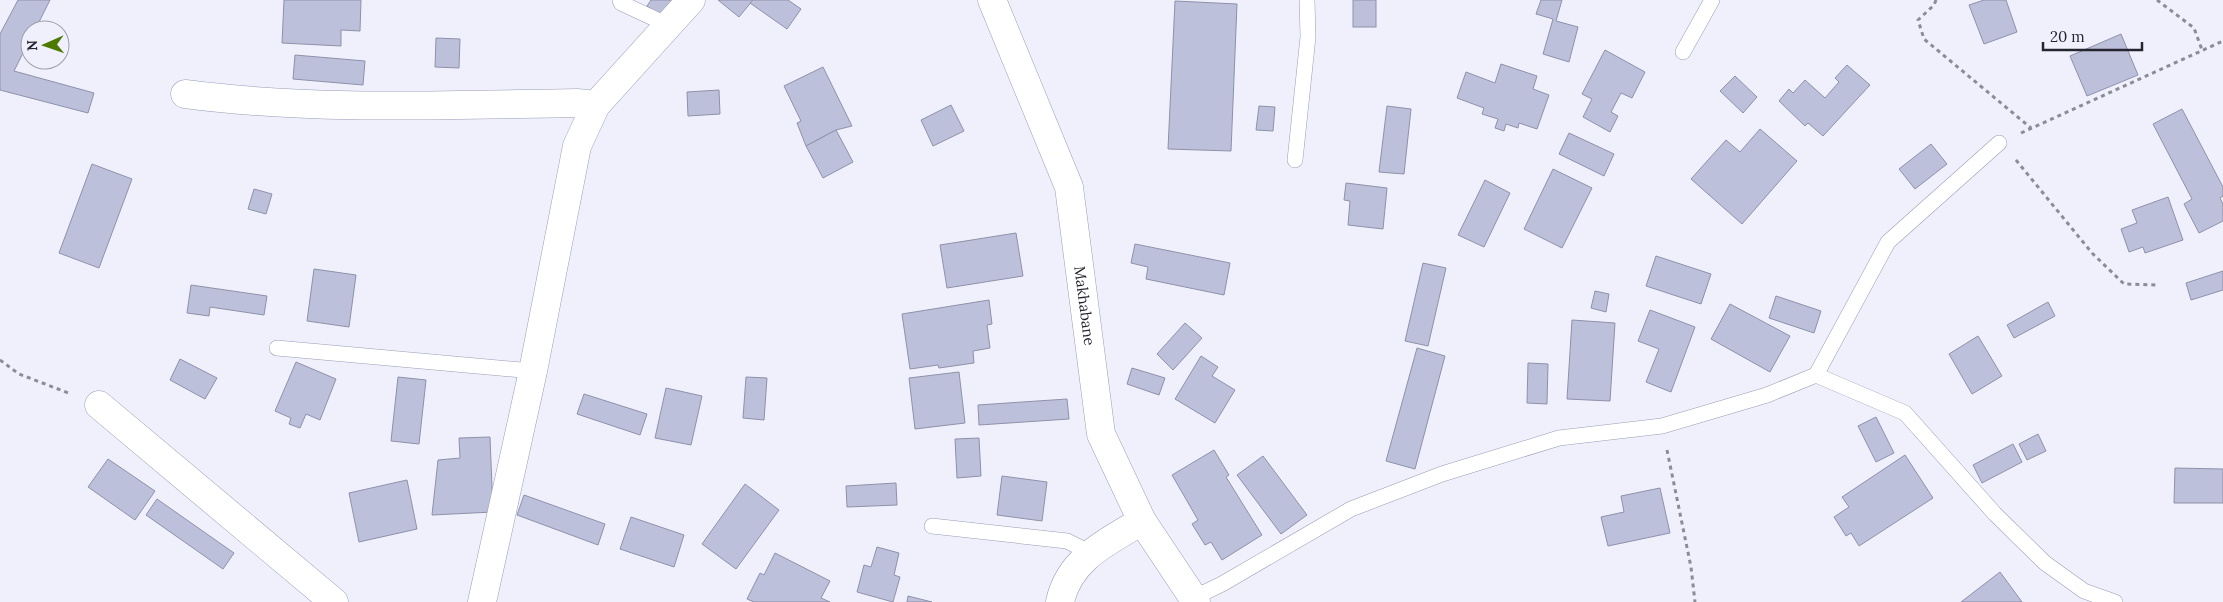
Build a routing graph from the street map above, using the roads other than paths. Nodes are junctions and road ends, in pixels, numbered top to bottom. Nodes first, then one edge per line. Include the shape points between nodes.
1 (620, 0) edge
2 (690, 0) edge
3 (992, 0) edge
4 (1307, 0) edge
5 (1712, 0) edge
6 (668, 26) junction
7 (1683, 52) dead end
8 (186, 94) dead end
9 (596, 105) junction
10 (1999, 143) road end
11 (1295, 160) dead end
12 (277, 348) dead end
13 (534, 371) junction
14 (1816, 375) junction
15 (99, 405) road end
16 (1142, 522) junction
17 (932, 526) dead end
18 (1089, 552) junction
19 (1194, 600) edge
20 (334, 602) edge
21 (482, 602) edge
22 (1060, 602) edge
23 (2115, 602) edge

1 - 6 lane
2 - 6 street
3 - 16 street, Makhabane via 1069,187 1101,434
4 - 11 lane via 1308,37
5 - 7 lane
6 - 9 street
8 - 9 street via 377,106
9 - 13 street via 577,146
10 - 14 lane via 1888,242
12 - 13 lane
13 - 21 street
14 - 19 lane via 1767,395 1662,426 1559,438 1442,474 1351,509
14 - 23 lane via 1905,413 1995,514 2045,563 2084,591
15 - 20 street
16 - 18 street
16 - 19 street, Makhabane
17 - 18 lane via 1067,541
18 - 22 street via 1063,586

